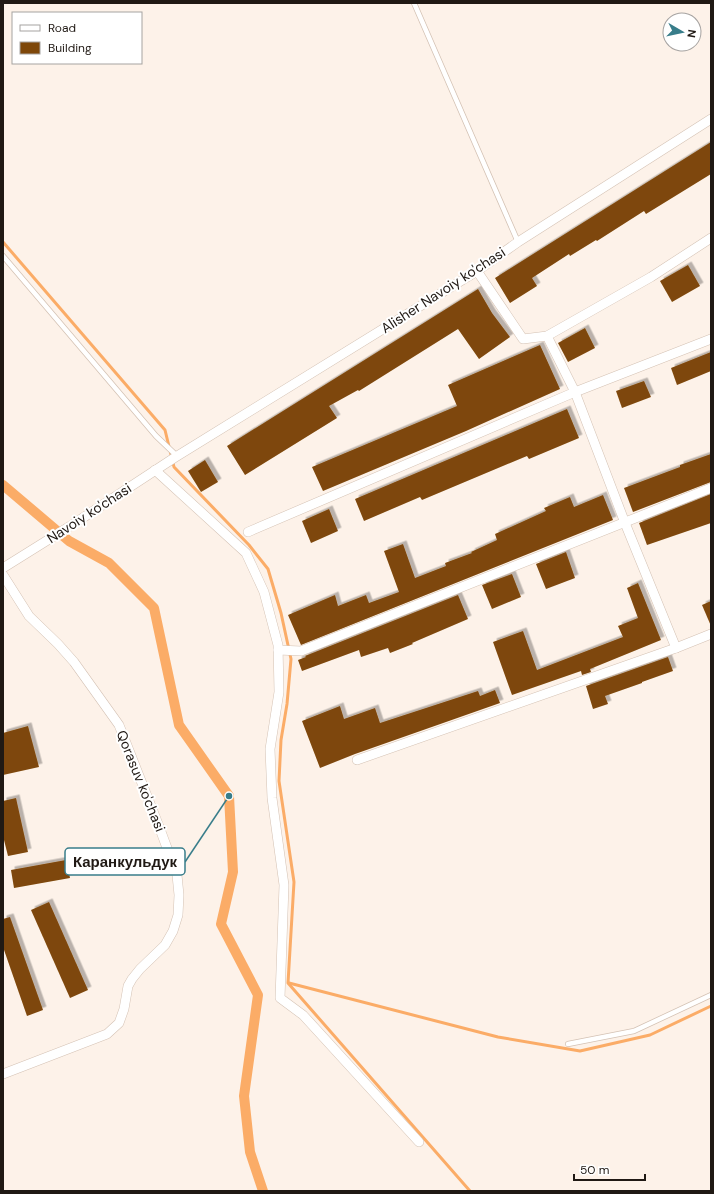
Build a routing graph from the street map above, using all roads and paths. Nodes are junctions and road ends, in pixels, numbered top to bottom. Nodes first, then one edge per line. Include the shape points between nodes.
1 (414, 3) edge
2 (711, 119) edge
3 (711, 238) edge
4 (518, 242) junction
5 (3, 256) edge
6 (477, 271) junction
7 (547, 336) junction
8 (711, 339) edge
9 (575, 392) junction
10 (175, 457) junction
11 (155, 470) junction
12 (711, 488) edge
13 (625, 523) junction
14 (248, 532) dead end
15 (3, 568) edge
16 (3, 575) edge
17 (711, 634) edge
18 (676, 648) junction
19 (278, 650) junction
20 (357, 760) dead end
21 (711, 995) edge
22 (568, 1044) dead end
23 (3, 1074) edge
24 (419, 1142) dead end

1 - 4 lane
2 - 4 street, Alisher Navoiy ko'chasi
3 - 7 street via 651,277
4 - 6 street, Alisher Navoiy ko'chasi
5 - 10 lane
6 - 7 street via 523,339
6 - 10 street, Alisher Navoiy ko'chasi
7 - 9 street
8 - 9 street
9 - 13 street
9 - 14 street
10 - 11 street, Navoiy ko'chasi
11 - 15 street, Navoiy ko'chasi
11 - 19 street via 246,553 264,592
12 - 13 street
13 - 18 street
13 - 19 street via 301,651
16 - 23 street, Qorasuv ko'chasi via 29,616 74,662 119,725 172,862 179,895 178,915 173,930 165,945 132,979 128,986 122,1016 114,1029 107,1034
17 - 18 street
18 - 20 street
19 - 24 street via 279,692 270,749 272,798 284,885 280,998 304,1015
21 - 22 lane via 634,1031

